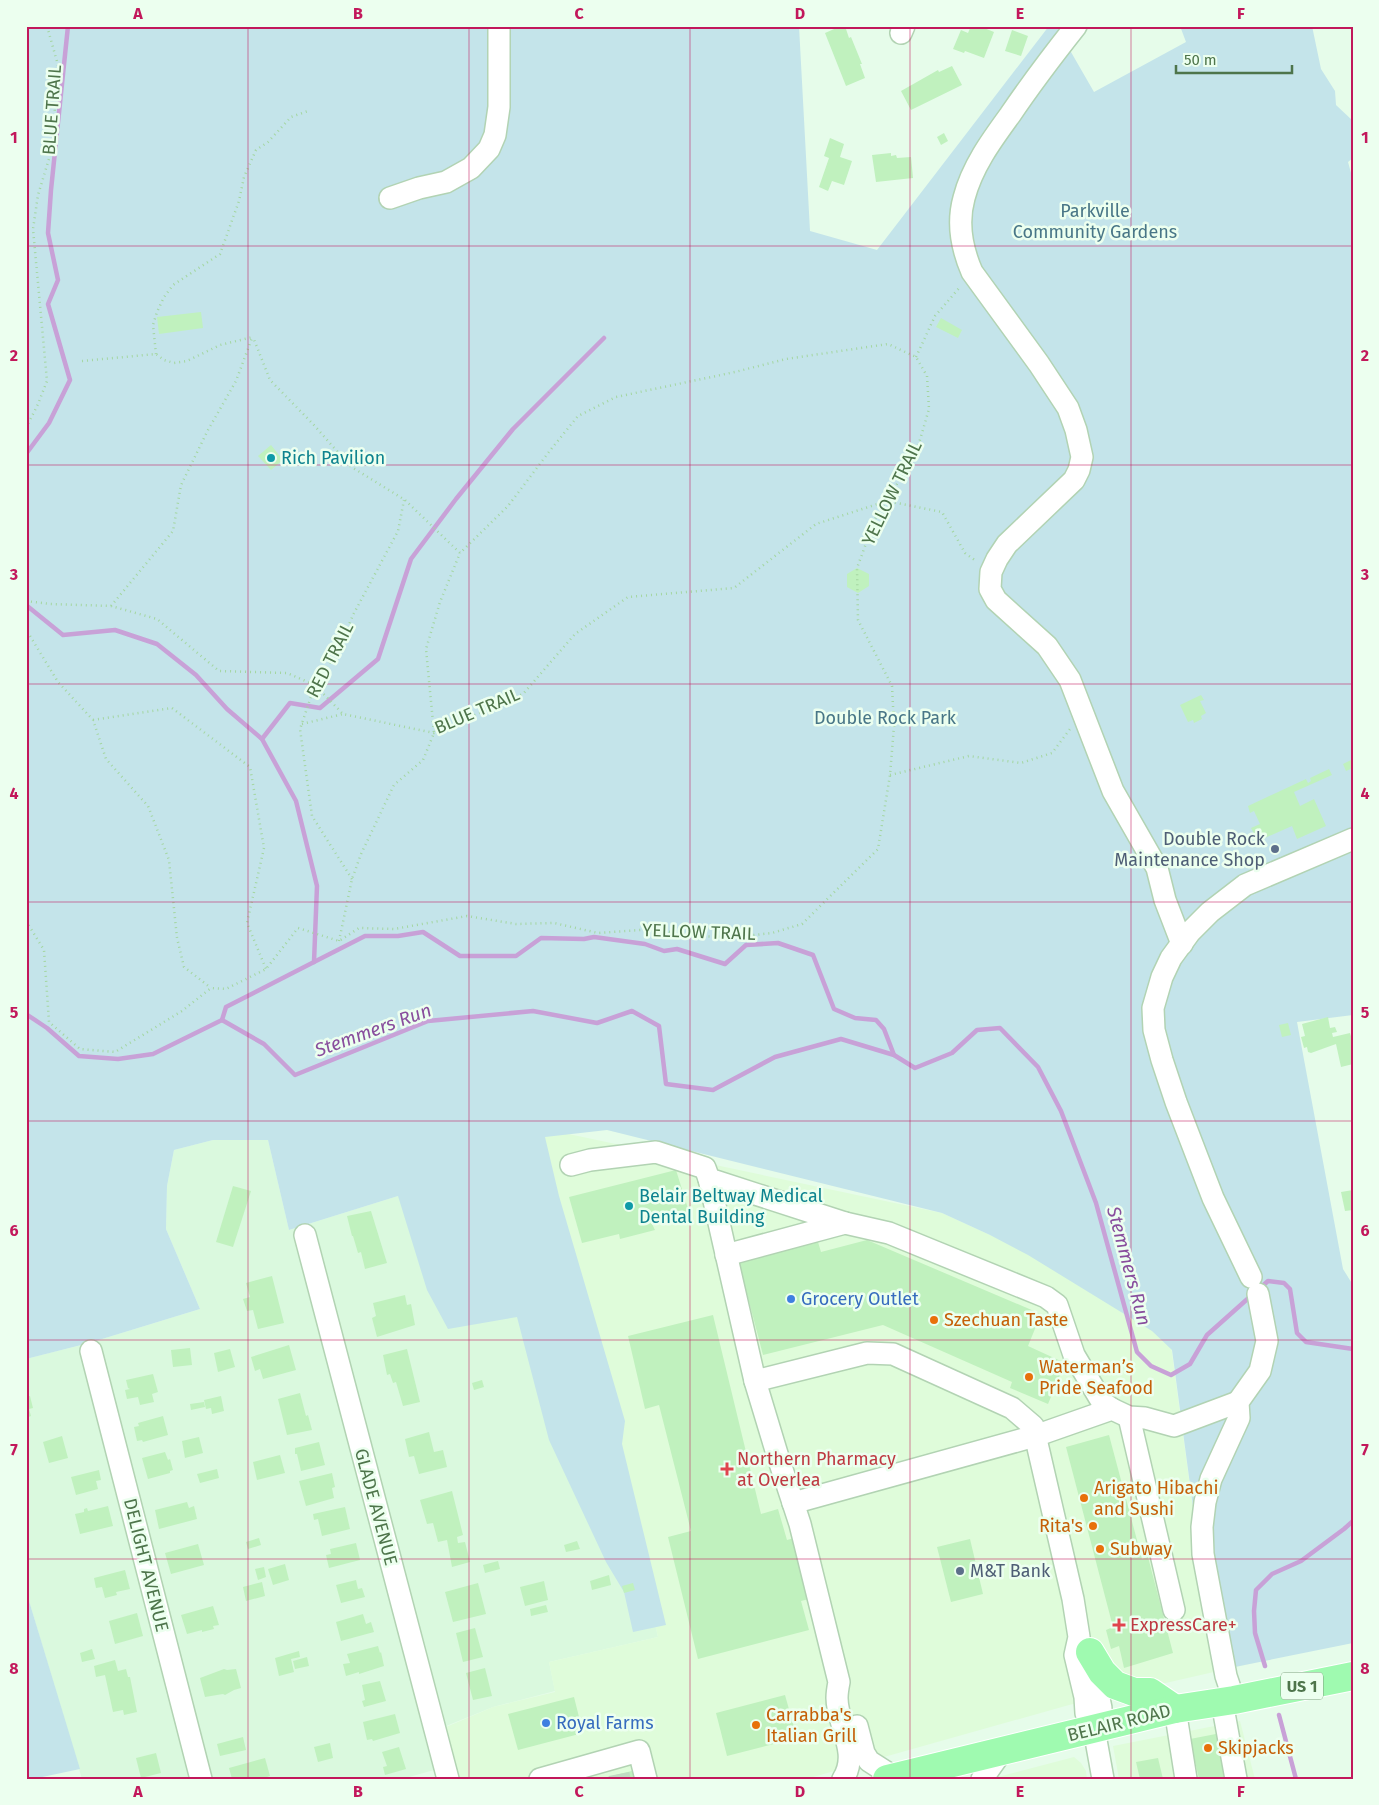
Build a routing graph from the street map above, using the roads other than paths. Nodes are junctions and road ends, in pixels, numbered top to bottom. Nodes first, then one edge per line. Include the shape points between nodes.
1 (499, 26) edge
2 (1076, 26) edge
3 (390, 198) dead end
4 (1353, 839) edge
5 (1182, 944) junction
6 (571, 1165) dead end
7 (709, 1179) junction
8 (845, 1223) junction
9 (305, 1235) dead end
10 (726, 1255) junction
11 (91, 1351) dead end
12 (755, 1381) junction
13 (1238, 1402) junction
14 (1121, 1413) junction
15 (1036, 1436) junction
16 (793, 1503) junction
17 (1174, 1610) dead end
18 (1084, 1644) junction
19 (1353, 1676) edge
20 (839, 1682) junction
21 (1228, 1701) junction
22 (1175, 1709) junction
23 (1094, 1729) junction
24 (1002, 1751) junction
25 (598, 1770) edge
26 (933, 1774) edge
27 (552, 1777) edge
28 (891, 1778) edge
29 (201, 1779) edge
30 (448, 1779) edge
31 (646, 1779) edge
32 (843, 1779) edge
33 (982, 1779) edge
34 (1103, 1779) edge
35 (1186, 1779) edge
36 (1236, 1779) edge

1 - 3 street via 499,107 495,135 489,149 471,168 446,182
2 - 5 street via 990,143 969,180 963,199 961,237 972,272 1068,408 1082,457 1074,480 1007,544 996,559 989,579 990,590 996,600 1047,646 1073,686 1113,791 1157,868
4 - 5 street via 1245,886 1210,912
5 - 13 street via 1162,977 1153,1008 1154,1030 1176,1102 1213,1198 1254,1286 1267,1341 1260,1371
6 - 7 street via 656,1152 705,1168
7 - 8 street
7 - 10 street
8 - 10 street
8 - 14 street via 889,1233 1046,1297 1057,1305 1074,1356 1102,1402
9 - 30 street, GLADE AVENUE
10 - 12 street
11 - 29 street, DELIGHT AVENUE
12 - 15 street via 867,1353 892,1354 1012,1408 1033,1426
12 - 16 street
13 - 14 street via 1174,1426
13 - 21 street via 1239,1418 1211,1479 1202,1527 1203,1554
14 - 15 street
14 - 17 street
15 - 16 street
15 - 18 street
16 - 20 street
18 - 22 main road via 1102,1672 1116,1685 1134,1692 1150,1692
18 - 23 street via 1101,1708
19 - 21 main road, BELAIR ROAD / US 1
20 - 28 street via 849,1695 864,1753
20 - 32 street via 837,1699 849,1758
21 - 22 main road, BELAIR ROAD / US 1
21 - 36 street
22 - 23 main road, BELAIR ROAD / US 1
22 - 35 street
23 - 24 main road, BELAIR ROAD / US 1
23 - 34 street
24 - 26 main road, BELAIR ROAD / US 1
24 - 33 street
25 - 27 street
25 - 31 street via 639,1751
26 - 28 main road, BELAIR ROAD / US 1

